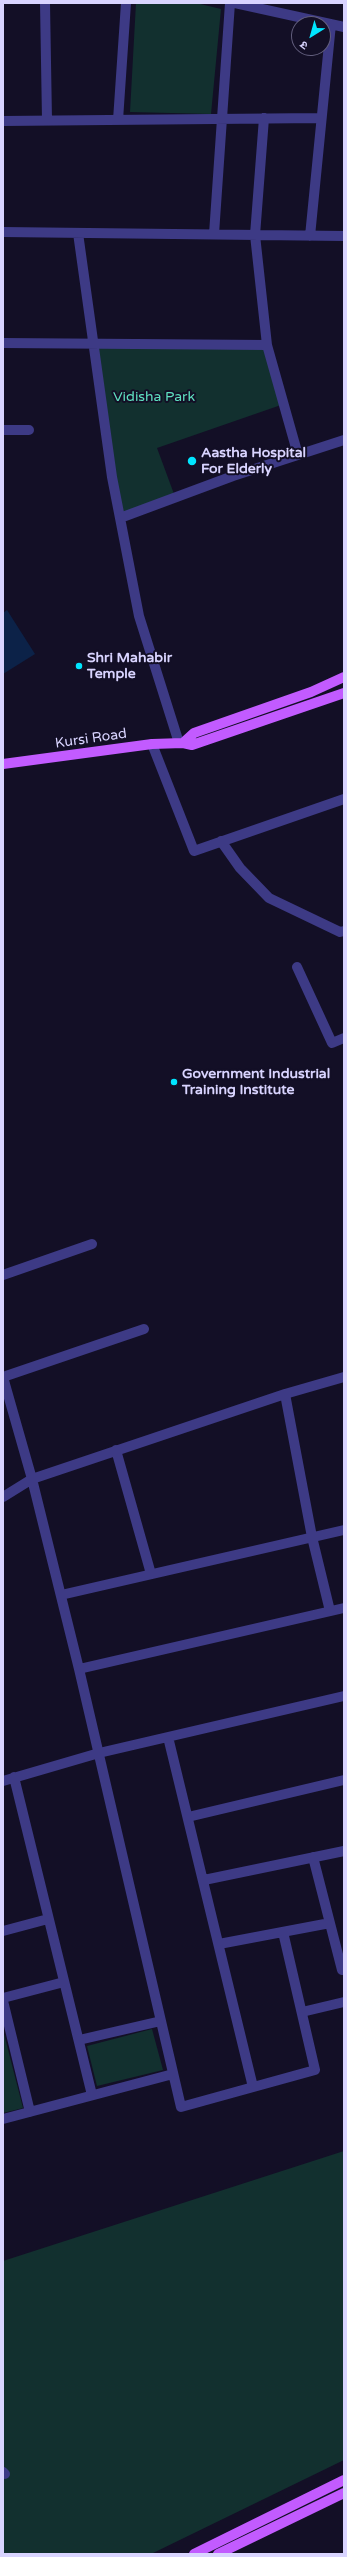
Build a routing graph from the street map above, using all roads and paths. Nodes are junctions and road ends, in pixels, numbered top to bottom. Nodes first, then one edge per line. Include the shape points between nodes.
1 (45, 3) edge
2 (126, 3) edge
3 (230, 3) edge
4 (235, 3) edge
5 (294, 16) edge
6 (331, 24) edge
7 (344, 27) edge
8 (327, 56) edge
9 (264, 118) junction
10 (320, 118) junction
11 (221, 119) junction
12 (47, 120) junction
13 (118, 120) junction
14 (3, 121) edge
15 (3, 232) edge
16 (78, 233) junction
17 (214, 234) junction
18 (256, 235) junction
19 (310, 236) junction
20 (344, 236) edge
21 (3, 343) edge
22 (92, 344) junction
23 (267, 345) junction
24 (3, 430) edge
25 (29, 430) dead end
26 (344, 440) edge
27 (298, 455) junction
28 (120, 518) junction
29 (344, 677) edge
30 (344, 693) edge
31 (181, 743) junction
32 (152, 744) junction
33 (3, 764) edge
34 (344, 799) edge
35 (221, 841) junction
36 (344, 931) edge
37 (297, 967) dead end
38 (344, 1038) edge
39 (92, 1244) dead end
40 (3, 1275) edge
41 (144, 1329) dead end
42 (3, 1377) edge
43 (344, 1377) edge
44 (285, 1394) junction
45 (116, 1450) junction
46 (32, 1479) junction
47 (3, 1497) edge
48 (344, 1530) edge
49 (312, 1537) junction
50 (151, 1574) junction
51 (61, 1595) junction
52 (344, 1608) edge
53 (330, 1612) junction
54 (79, 1669) junction
55 (344, 1696) edge
56 (168, 1737) junction
57 (99, 1752) junction
58 (14, 1777) junction
59 (344, 1780) edge
60 (3, 1781) edge
61 (188, 1817) junction
62 (344, 1851) edge
63 (314, 1857) junction
64 (204, 1880) junction
65 (48, 1919) junction
66 (330, 1923) junction
67 (3, 1931) edge
68 (283, 1932) junction
69 (219, 1944) junction
70 (342, 1970) dead end
71 (64, 1982) junction
72 (3, 1999) edge
73 (344, 2002) edge
74 (302, 2012) junction
75 (161, 2021) junction
76 (78, 2040) junction
77 (173, 2074) junction
78 (253, 2087) junction
79 (92, 2095) junction
80 (30, 2112) junction
81 (3, 2119) edge
82 (344, 2480) edge
83 (344, 2493) edge
84 (194, 2554) edge
85 (218, 2554) edge

1 - 12 street
2 - 13 street
3 - 11 street
4 - 5 street
6 - 7 street
8 - 10 street
9 - 10 street
9 - 11 street
9 - 18 street
10 - 19 street
11 - 13 street
11 - 17 street
12 - 13 street
12 - 14 street
15 - 16 street
16 - 17 street
16 - 22 street
17 - 18 street
18 - 19 street
18 - 23 street
19 - 20 street
21 - 22 street
22 - 23 street
22 - 28 street
23 - 27 street
24 - 25 street
26 - 27 street
27 - 28 street
28 - 31 street via 139,616
29 - 31 main road via 311,692 194,733
30 - 31 main road, Kursi Road via 192,745
31 - 32 main road, Kursi Road
32 - 33 main road, Kursi Road
32 - 35 street via 194,851
34 - 35 street
35 - 36 street via 240,868 269,898 340,932
37 - 38 street via 332,1043
39 - 40 street
41 - 42 street
42 - 46 street
43 - 44 street
44 - 45 street
44 - 49 street
45 - 46 street
45 - 50 street
46 - 47 street
46 - 51 street
48 - 49 street
49 - 50 street
49 - 53 street
50 - 51 street
51 - 54 street
52 - 53 street
53 - 54 street
54 - 57 street
55 - 56 street
56 - 57 street
56 - 61 street
57 - 58 street
57 - 75 street
58 - 60 street
58 - 65 street
59 - 61 street
61 - 64 street
62 - 63 street
63 - 64 street
63 - 66 street
64 - 69 street
65 - 67 street
65 - 71 street
66 - 68 street
66 - 70 street
68 - 69 street
68 - 74 street
69 - 78 street
71 - 72 street
71 - 76 street
72 - 80 street
73 - 74 street
74 - 78 street via 315,2070
75 - 76 street
75 - 77 street
76 - 79 street
77 - 78 street via 181,2107
77 - 79 street
79 - 80 street
80 - 81 street
82 - 84 main road
83 - 85 main road

